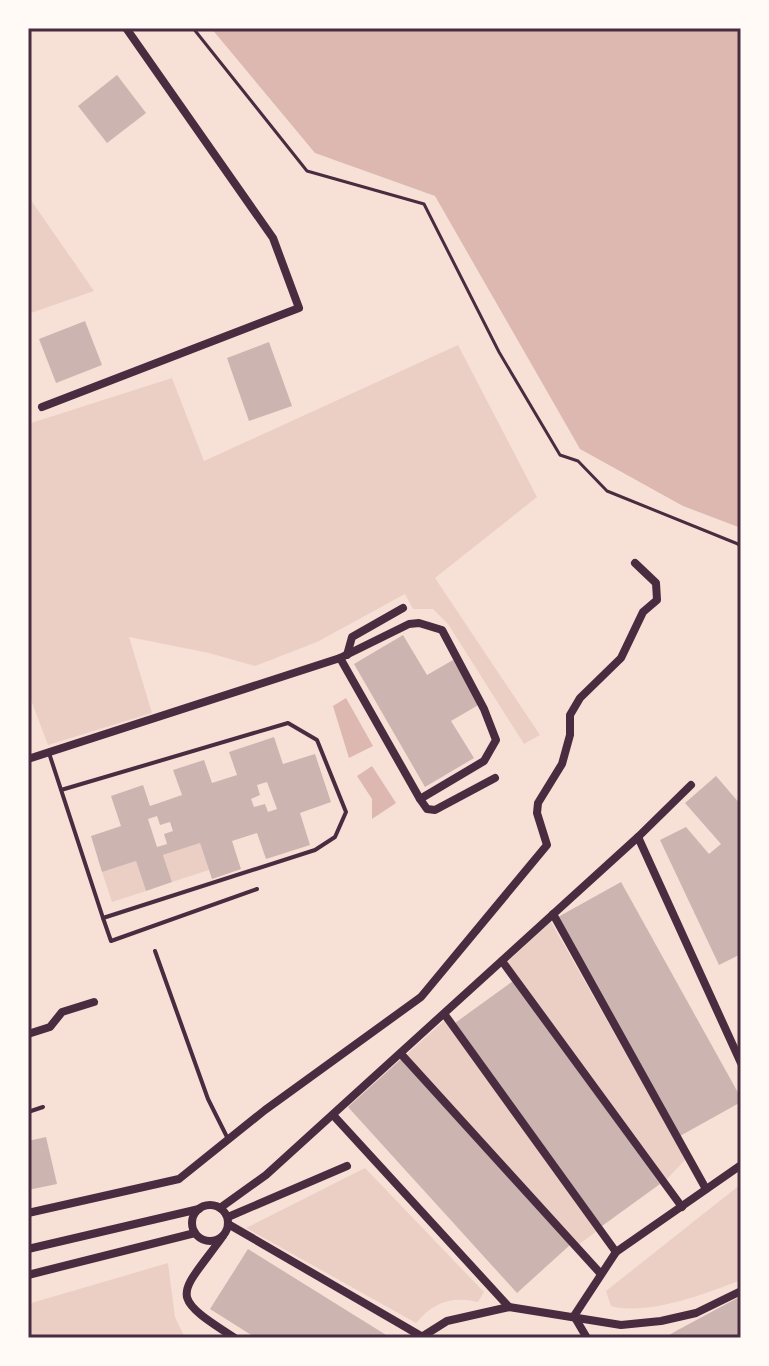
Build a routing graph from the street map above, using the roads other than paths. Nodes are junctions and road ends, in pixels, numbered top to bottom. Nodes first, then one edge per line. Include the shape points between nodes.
1 (126, 28) edge
2 (42, 407) dead end
3 (635, 563) dead end
4 (403, 608) dead end
5 (344, 656) junction
6 (49, 753) junction
7 (28, 759) edge
8 (495, 778) dead end
9 (691, 785) dead end
10 (61, 790) junction
11 (420, 799) junction
12 (638, 837) junction
13 (257, 889) dead end
14 (553, 914) junction
15 (103, 918) junction
16 (155, 951) dead end
17 (502, 961) junction
18 (94, 1002) dead end
19 (445, 1015) junction
20 (28, 1034) edge
21 (401, 1054) junction
22 (741, 1063) edge
23 (43, 1107) dead end
24 (28, 1112) edge
25 (333, 1115) junction
26 (228, 1139) junction
27 (741, 1165) edge
28 (347, 1166) dead end
29 (706, 1189) junction
30 (682, 1207) junction
31 (220, 1208) junction
32 (199, 1209) junction
33 (28, 1213) edge
34 (228, 1220) junction
35 (195, 1233) junction
36 (223, 1236) junction
37 (28, 1249) edge
38 (616, 1252) junction
39 (600, 1273) junction
40 (28, 1275) edge
41 (741, 1291) edge
42 (509, 1307) junction
43 (574, 1316) junction
44 (421, 1337) edge
45 (235, 1338) edge
46 (587, 1338) edge

1 - 2 street via 273,238 299,308
3 - 26 street via 656,583 657,600 643,612 621,658 570,715 562,764 538,803 547,845 541,855 421,997
4 - 5 street via 352,637
5 - 6 street
5 - 11 street
5 - 11 street via 409,624 436,626 484,709 496,740 490,754
6 - 7 street
6 - 10 lane
8 - 11 street via 435,810
9 - 12 street
10 - 15 lane
10 - 15 lane via 288,723 317,740 346,812 335,837 315,850
12 - 14 street
12 - 22 street
13 - 15 lane via 111,941
14 - 17 street
14 - 29 street
16 - 26 lane via 208,1099
17 - 19 street
17 - 30 street
18 - 20 street via 62,1012 50,1027
19 - 21 street
19 - 38 street
21 - 25 street
21 - 39 street
23 - 24 lane
25 - 31 street
25 - 42 street
26 - 33 street via 179,1179
27 - 29 street
28 - 34 street
29 - 30 street
30 - 38 street
31 - 32 street
31 - 34 street
32 - 35 street via 192,1223
32 - 37 street
34 - 36 street
34 - 44 street
35 - 36 street via 208,1241
35 - 40 street
36 - 45 street via 187,1287 185,1299 193,1311
38 - 39 street
39 - 43 street
41 - 43 street via 696,1313 661,1321 621,1325
42 - 43 street
42 - 44 street via 447,1321
43 - 46 street

